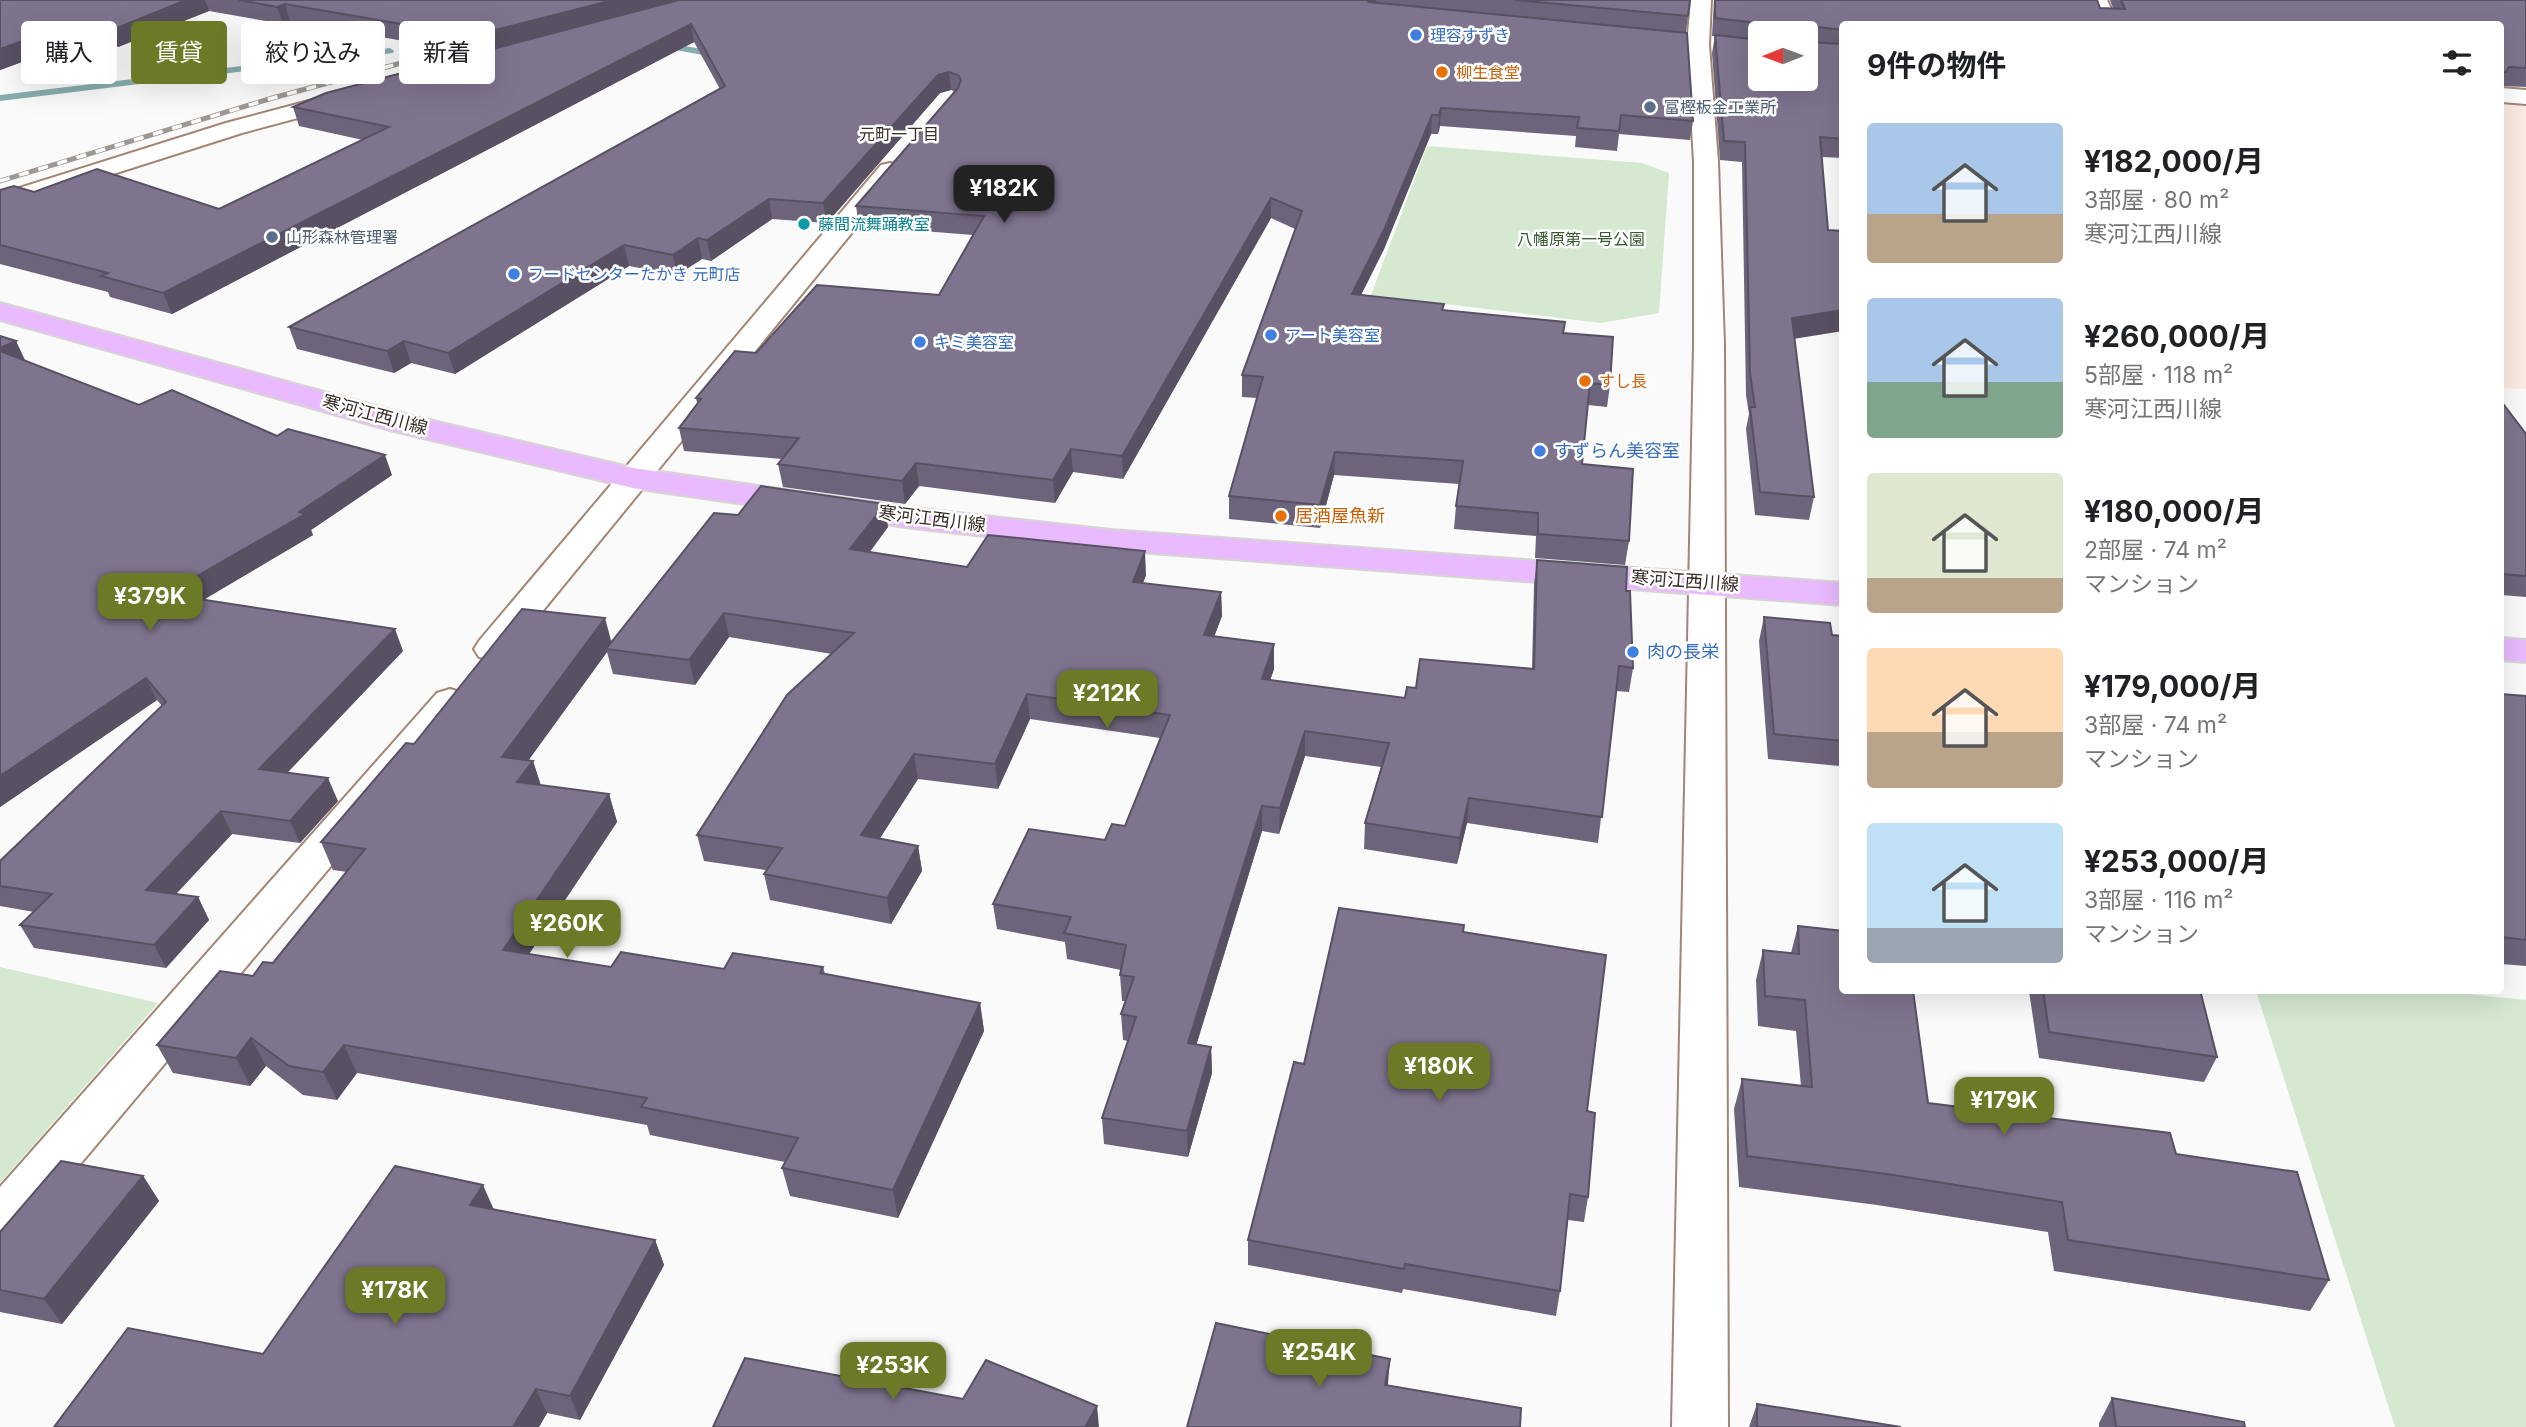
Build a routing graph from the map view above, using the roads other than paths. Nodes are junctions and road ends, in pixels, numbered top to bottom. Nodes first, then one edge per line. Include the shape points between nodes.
1 (2097, 0) edge
2 (2107, 21) edge
3 (1699, 28) edge
4 (369, 92) edge
5 (2504, 95) edge
6 (2526, 97) edge
7 (912, 144) edge
8 (0, 202) edge
9 (0, 311) edge
10 (633, 478) junction
11 (1707, 582) junction
12 (1839, 594) edge
13 (2504, 649) edge
14 (2526, 651) edge
15 (0, 1223) edge
16 (1700, 1427) edge

1 - 2 street
3 - 11 street via 1709,332
4 - 8 street via 234,128
5 - 6 street
7 - 10 street
9 - 10 main road, 寒河江西川線 via 401,423
10 - 11 main road, 寒河江西川線 via 914,518 1111,540
10 - 15 street via 429,726
11 - 12 main road, 寒河江西川線
11 - 16 street
13 - 14 main road

